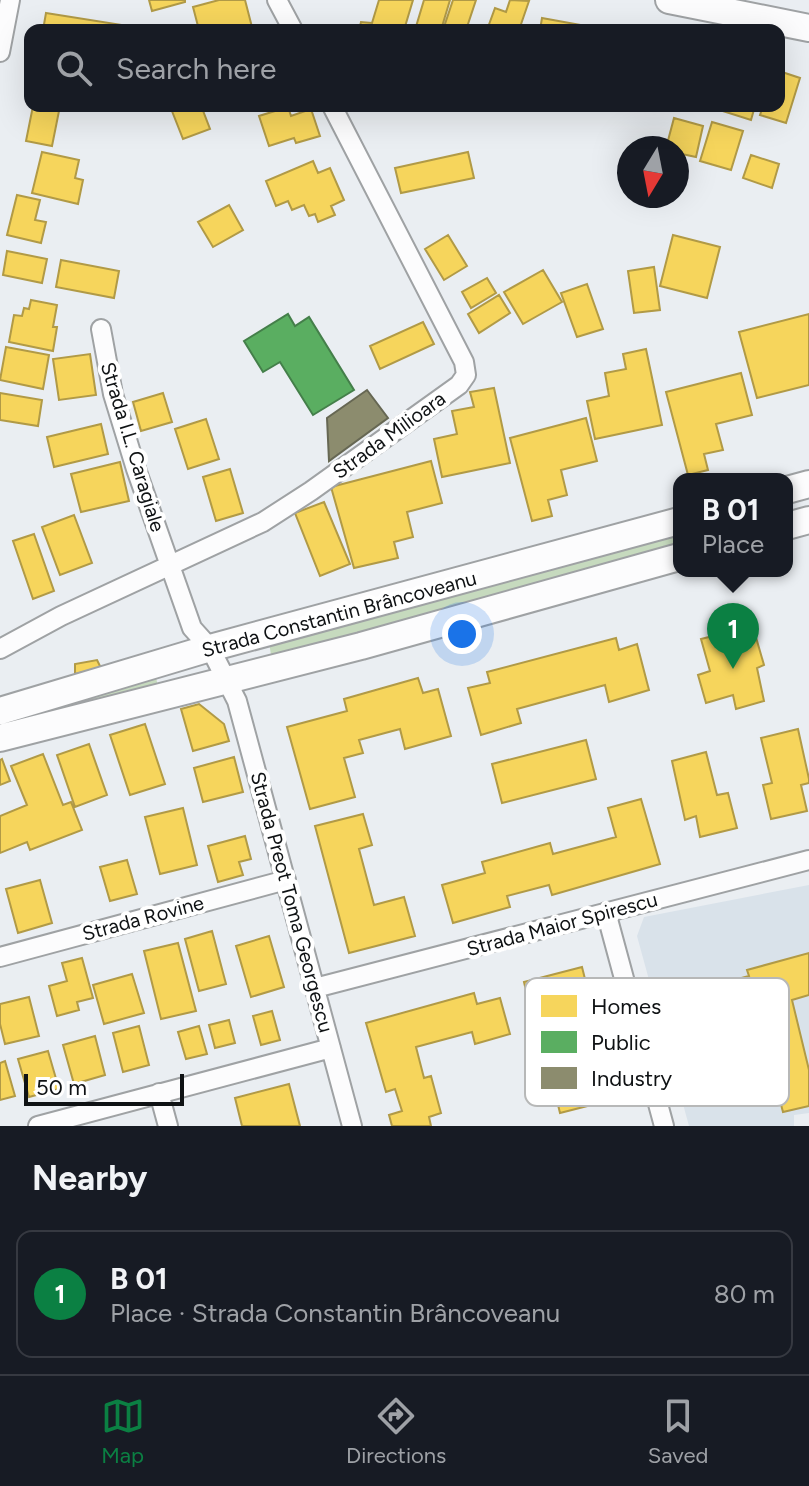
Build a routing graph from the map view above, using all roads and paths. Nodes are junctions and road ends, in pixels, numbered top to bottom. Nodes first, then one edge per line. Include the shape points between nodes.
1 (10, 0) edge
2 (277, 0) edge
3 (669, 0) edge
4 (290, 24) edge
5 (809, 28) edge
6 (0, 48) edge
7 (335, 112) edge
8 (101, 329) dead end
9 (673, 523) edge
10 (673, 559) edge
11 (169, 564) junction
12 (210, 648) junction
13 (0, 649) edge
14 (226, 681) junction
15 (0, 711) edge
16 (0, 738) edge
17 (809, 860) edge
18 (286, 880) junction
19 (606, 912) junction
20 (0, 957) edge
21 (624, 978) edge
22 (315, 988) junction
23 (331, 1048) junction
24 (159, 1093) junction
25 (659, 1106) edge
26 (38, 1126) edge
27 (168, 1126) edge
28 (352, 1126) edge
29 (664, 1126) edge

1 - 6 street
2 - 4 street
3 - 5 main road
7 - 11 street, Strada Milioara via 464,362 466,375 290,506
8 - 11 street, Strada I.L. Caragiale via 113,394
9 - 12 main road, Strada Constantin Brâncoveanu
10 - 14 main road, Strada Constantin Brâncoveanu
11 - 12 street via 192,628
11 - 13 street, Strada Milioara
12 - 14 street
12 - 15 main road, Strada Constantin Brâncoveanu
14 - 16 main road, Strada Constantin Brâncoveanu
14 - 18 street, Strada Preot Toma Georgescu via 237,701
17 - 19 street, Strada Maior Spirescu
18 - 20 street, Strada Rovine
18 - 22 street, Strada Preot Toma Georgescu
19 - 21 street
19 - 22 street, Strada Maior Spirescu
22 - 23 street, Strada Preot Toma Georgescu
23 - 24 street
23 - 28 street, Strada Preot Toma Georgescu
24 - 26 street
24 - 27 street
25 - 29 street

